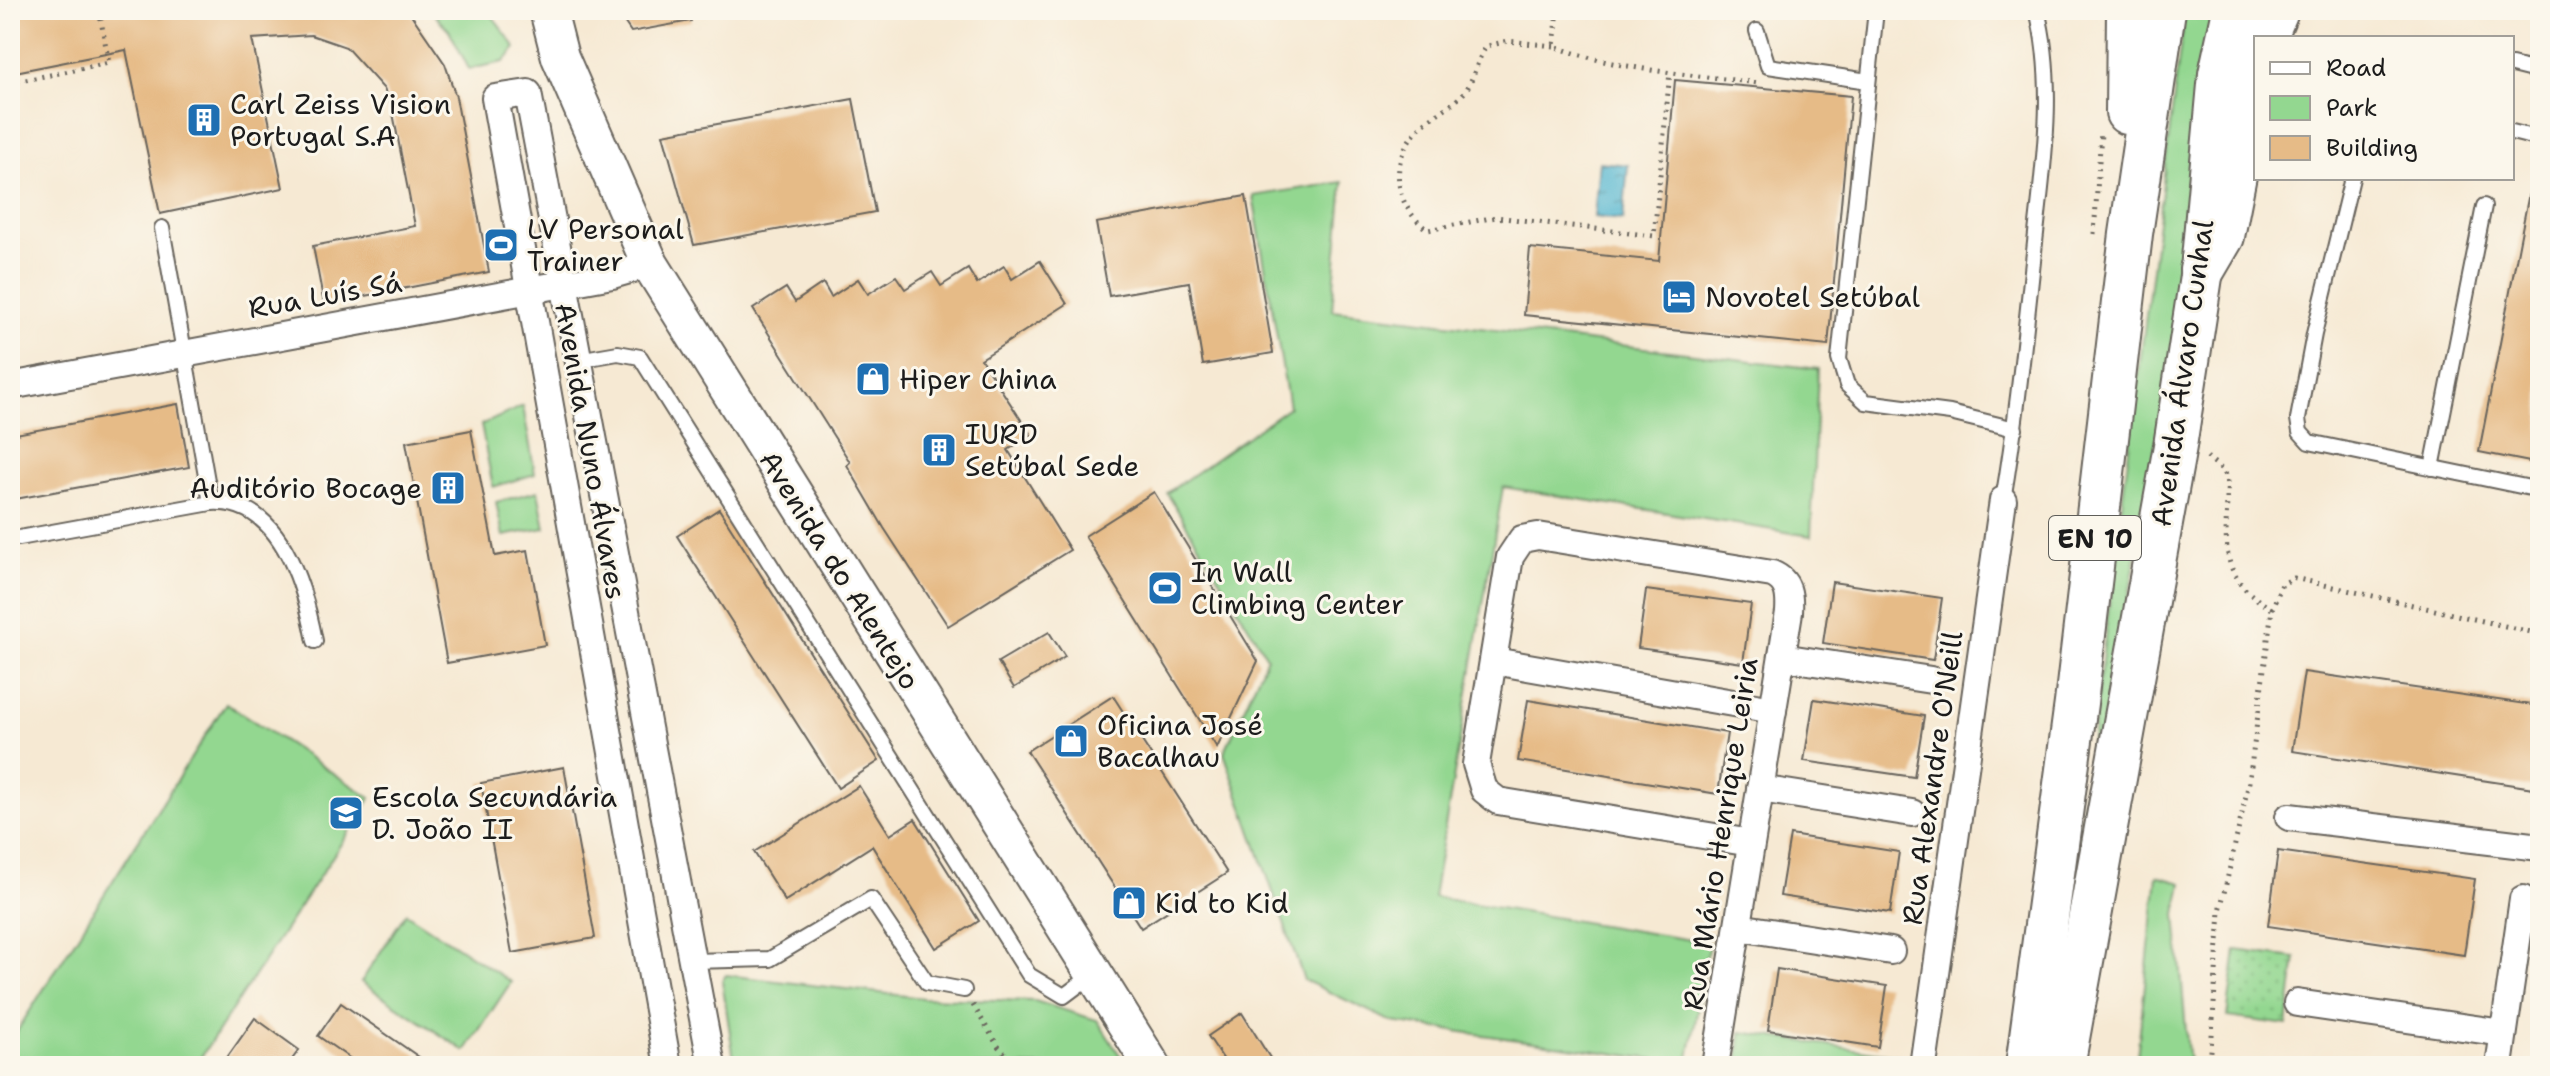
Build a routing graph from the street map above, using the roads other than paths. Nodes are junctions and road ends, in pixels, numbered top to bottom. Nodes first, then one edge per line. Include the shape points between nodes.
1 (520, 10) edge
2 (548, 10) edge
3 (1876, 10) edge
4 (2037, 10) edge
5 (2128, 10) edge
6 (2164, 10) edge
7 (2234, 10) edge
8 (2276, 10) edge
9 (1757, 31) dead end
10 (2265, 36) edge
11 (560, 57) junction
12 (2514, 66) edge
13 (2540, 72) edge
14 (2254, 73) edge
15 (1868, 81) junction
16 (2514, 132) edge
17 (2540, 139) edge
18 (2352, 180) edge
19 (2484, 206) dead end
20 (162, 228) dead end
21 (2131, 234) junction
22 (650, 264) junction
23 (2202, 270) junction
24 (564, 284) junction
25 (530, 290) junction
26 (184, 354) junction
27 (578, 360) junction
28 (10, 386) edge
29 (2015, 429) junction
30 (2432, 468) junction
31 (2540, 490) edge
32 (2003, 500) joint
33 (211, 503) junction
34 (19, 538) dead end
35 (315, 641) dead end
36 (1782, 657) junction
37 (1494, 661) junction
38 (1931, 680) dead end
39 (1773, 710) junction
40 (1760, 789) junction
41 (1912, 813) dead end
42 (2289, 817) dead end
43 (1751, 843) junction
44 (2540, 847) edge
45 (2523, 899) dead end
46 (1738, 927) junction
47 (1891, 951) dead end
48 (692, 961) junction
49 (1092, 975) junction
50 (964, 990) road end
51 (2297, 1003) dead end
52 (2503, 1033) junction
53 (668, 1066) edge
54 (712, 1066) edge
55 (1152, 1066) edge
56 (1715, 1066) edge
57 (1923, 1066) edge
58 (2027, 1066) edge
59 (2063, 1066) edge
60 (2499, 1066) edge

1 - 11 main road, Avenida do Alentejo
2 - 11 main road, Avenida do Alentejo
3 - 15 lane
4 - 29 lane via 2043,34 2046,138
5 - 21 main road via 2125,151
6 - 21 main road, EN 10
7 - 23 main road, Avenida Álvaro Cunhal / EN 10 via 2209,160
8 - 10 highway
9 - 15 lane via 1768,66
11 - 22 main road, Avenida do Alentejo
12 - 13 lane
14 - 23 highway via 2222,236
15 - 29 lane via 1839,359 1847,385 1866,402 1950,413
16 - 17 lane
18 - 30 lane via 2304,380 2300,432 2309,442
19 - 30 lane
20 - 26 lane
21 - 58 main road, EN 10
22 - 24 street, Rua Luís Sá
22 - 49 main road, Avenida do Alentejo
23 - 59 main road, Avenida Álvaro Cunhal / EN 10
24 - 25 street, Rua Luís Sá
24 - 25 street, Avenida Nuno Álvares via 528,93 495,98
24 - 27 street, Avenida Nuno Álvares
25 - 26 street, Rua Luís Sá
25 - 53 street, Avenida Nuno Álvares
26 - 28 street, Rua Luís Sá
26 - 33 lane
27 - 48 street, Avenida Nuno Álvares
27 - 49 lane via 618,353 640,357 1029,975 1064,996
29 - 32 lane
30 - 31 lane
32 - 57 street, Rua Alexandre O'Neill
33 - 34 lane
33 - 35 lane via 247,510 277,540 304,586
36 - 37 street, Rua Mário Henrique Leiria via 1788,590 1777,575 1532,536 1517,542 1510,557
36 - 38 street
36 - 39 street, Rua Mário Henrique Leiria
37 - 39 street
37 - 43 street via 1476,764 1481,784 1493,798
39 - 40 street, Rua Mário Henrique Leiria
40 - 41 street
40 - 43 street, Rua Mário Henrique Leiria
42 - 44 street
43 - 46 street, Rua Mário Henrique Leiria
45 - 52 street
46 - 47 street
46 - 56 street, Rua Mário Henrique Leiria
48 - 50 lane via 770,959 871,899 927,983
48 - 54 street, Avenida Nuno Álvares
49 - 55 main road, Avenida do Alentejo
51 - 52 street
52 - 60 street

